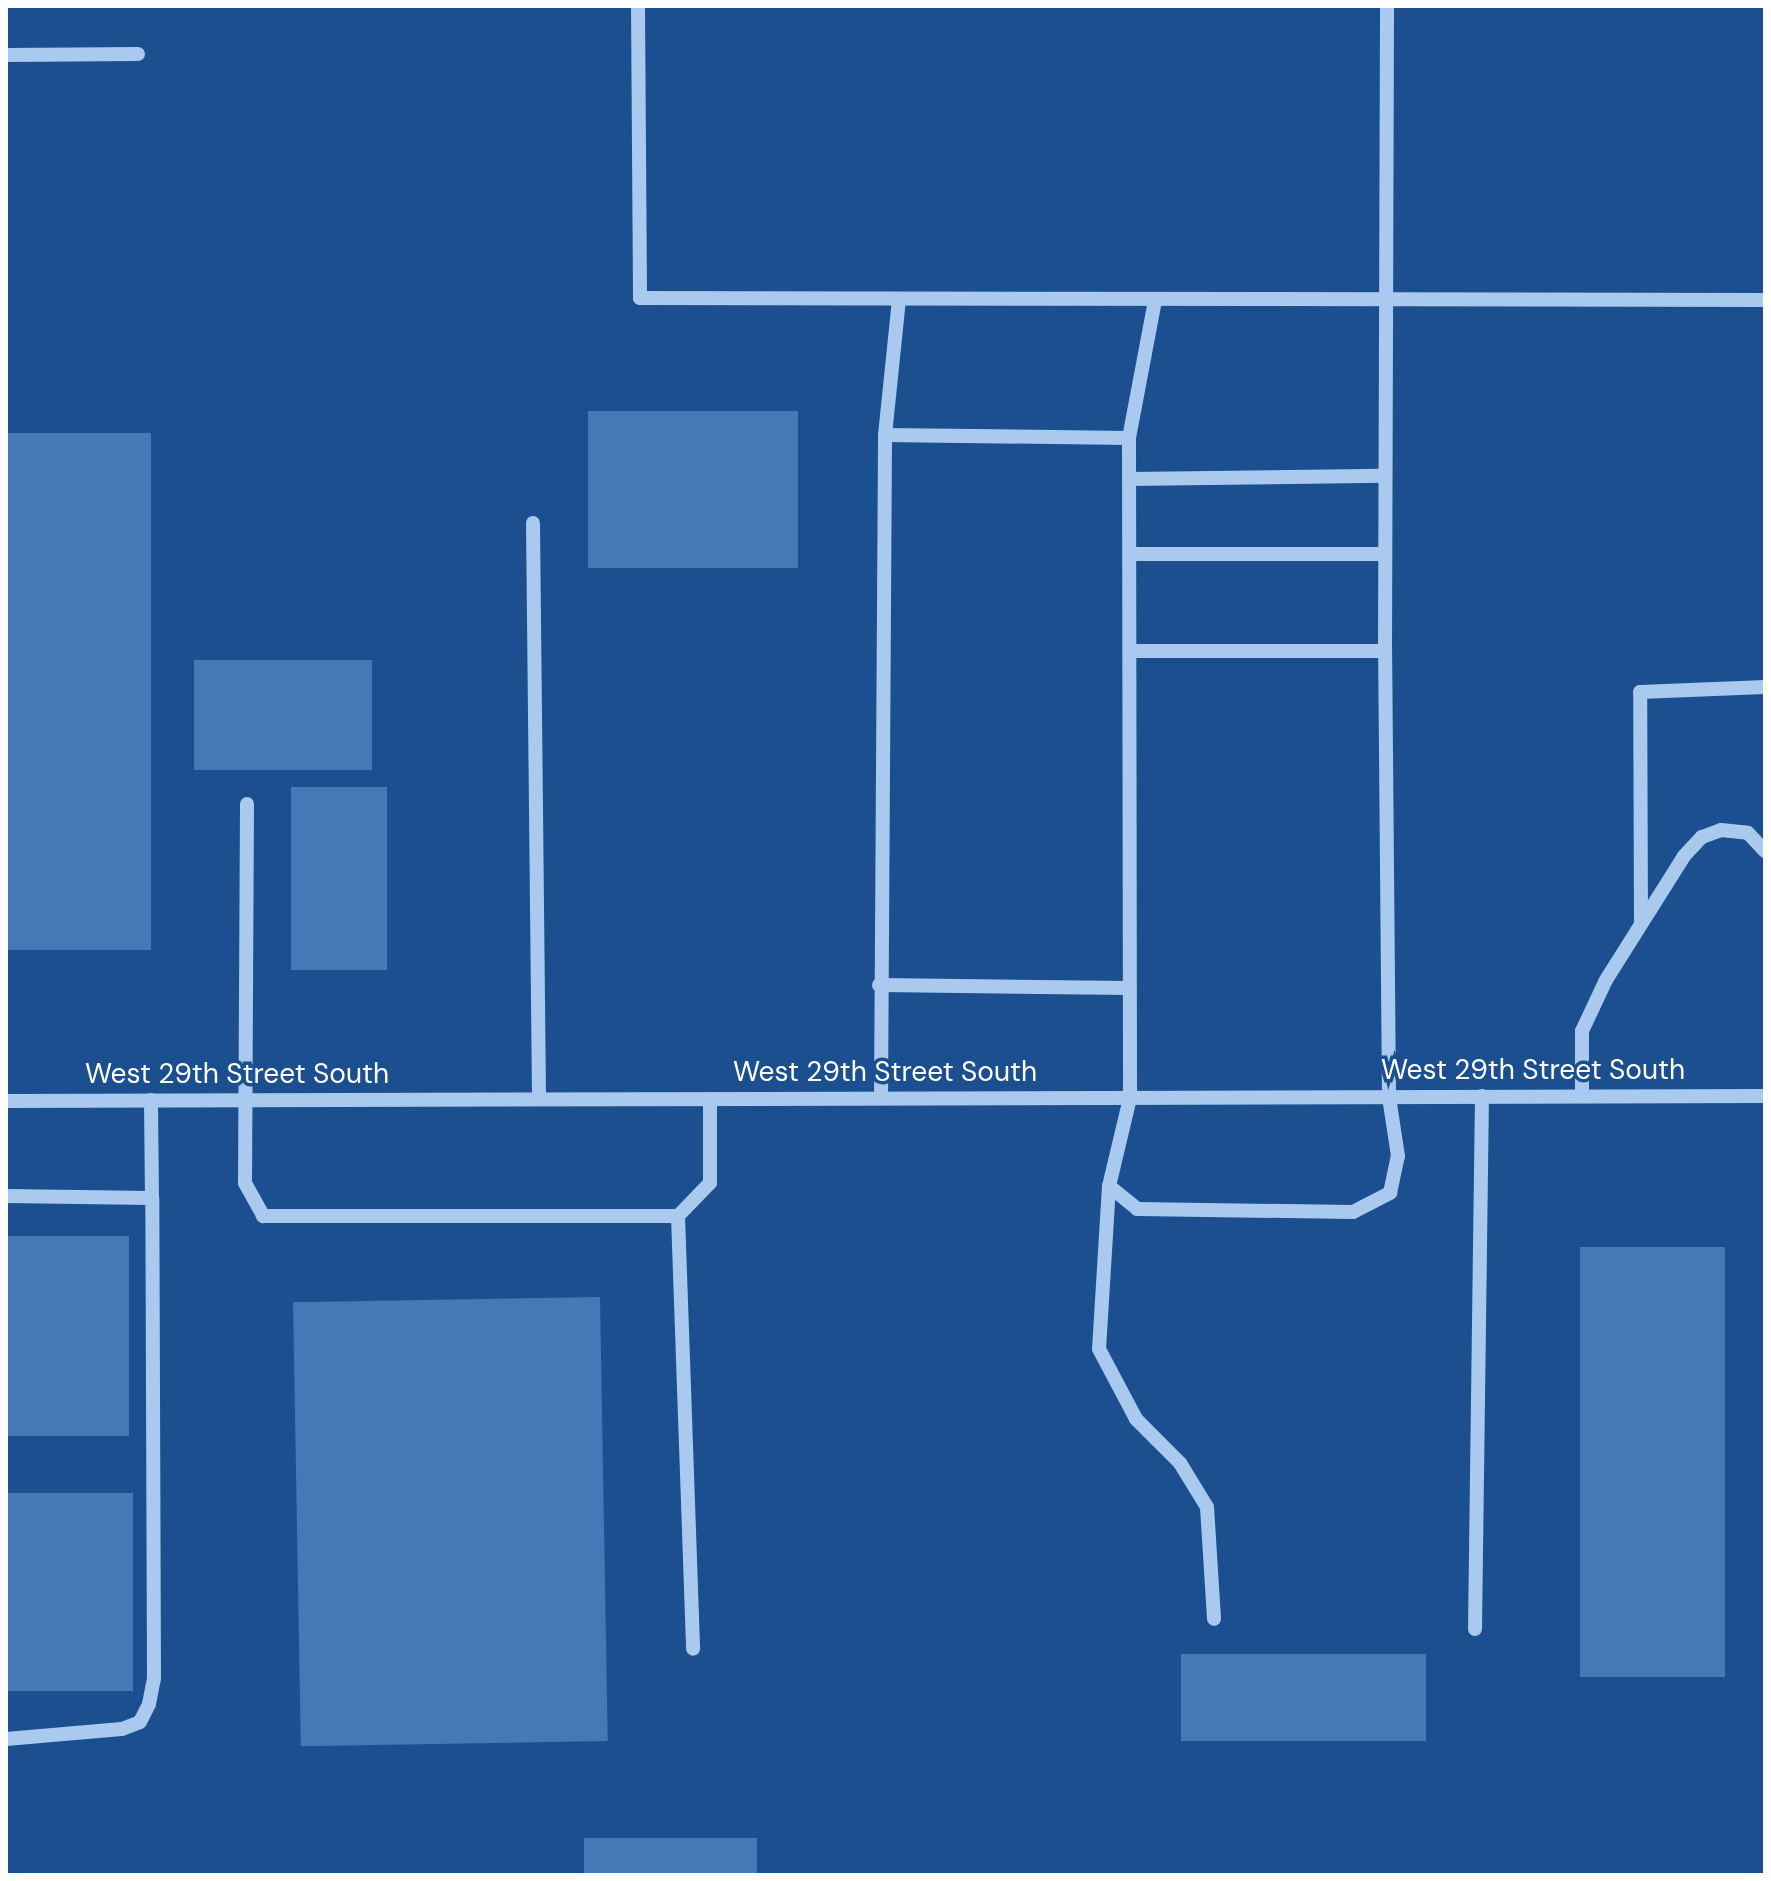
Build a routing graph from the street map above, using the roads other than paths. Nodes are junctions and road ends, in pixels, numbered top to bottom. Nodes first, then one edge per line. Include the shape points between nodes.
1 (638, 6) edge
2 (1387, 6) edge
3 (138, 54) dead end
4 (6, 55) edge
5 (899, 300) junction
6 (1155, 300) junction
7 (1765, 300) edge
8 (1386, 301) junction
9 (885, 435) junction
10 (1129, 438) junction
11 (1385, 476) junction
12 (1129, 479) junction
13 (533, 523) dead end
14 (1130, 554) junction
15 (1385, 554) junction
16 (1131, 651) junction
17 (1385, 651) junction
18 (1765, 687) edge
19 (247, 804) dead end
20 (1765, 851) edge
21 (1641, 925) junction
22 (879, 985) junction
23 (1129, 988) junction
24 (1482, 1096) junction
25 (1582, 1096) junction
26 (1765, 1096) edge
27 (1389, 1097) junction
28 (881, 1098) junction
29 (1130, 1098) junction
30 (539, 1099) junction
31 (710, 1099) junction
32 (151, 1100) junction
33 (248, 1100) junction
34 (6, 1101) edge
35 (1109, 1186) junction
36 (6, 1196) edge
37 (152, 1198) junction
38 (678, 1216) junction
39 (1214, 1619) dead end
40 (1475, 1629) dead end
41 (693, 1649) dead end
42 (6, 1739) edge

1 - 5 street via 640,298
2 - 8 street
3 - 4 street
5 - 6 street
5 - 9 street
6 - 8 street
6 - 10 street
7 - 8 street
8 - 11 street
9 - 10 street
9 - 22 street
10 - 12 street
11 - 12 street
11 - 15 street
12 - 14 street
13 - 30 street
14 - 15 street
14 - 16 street
15 - 17 street
16 - 17 street
16 - 23 street
17 - 27 street
18 - 21 street via 1640,692
19 - 33 street
20 - 21 street via 1748,833 1721,830 1702,837
21 - 25 street via 1582,1031
22 - 23 street
22 - 28 street
23 - 29 street
24 - 25 street, West 29th Street South
24 - 27 street, West 29th Street South
24 - 40 street
25 - 26 street, West 29th Street South
27 - 29 street, West 29th Street South
27 - 35 street via 1398,1156 1390,1193 1353,1212 1137,1209
28 - 29 street, West 29th Street South
28 - 31 street, West 29th Street South
29 - 35 street
30 - 31 street, West 29th Street South
30 - 33 street, West 29th Street South
31 - 38 street via 710,1183
32 - 33 street, West 29th Street South
32 - 34 street, West 29th Street South
32 - 37 street
33 - 38 street via 245,1183 263,1216
35 - 39 street via 1099,1349 1136,1419 1180,1463 1207,1507
36 - 37 street
37 - 42 street via 154,1678 149,1704 140,1722 122,1729
38 - 41 street

